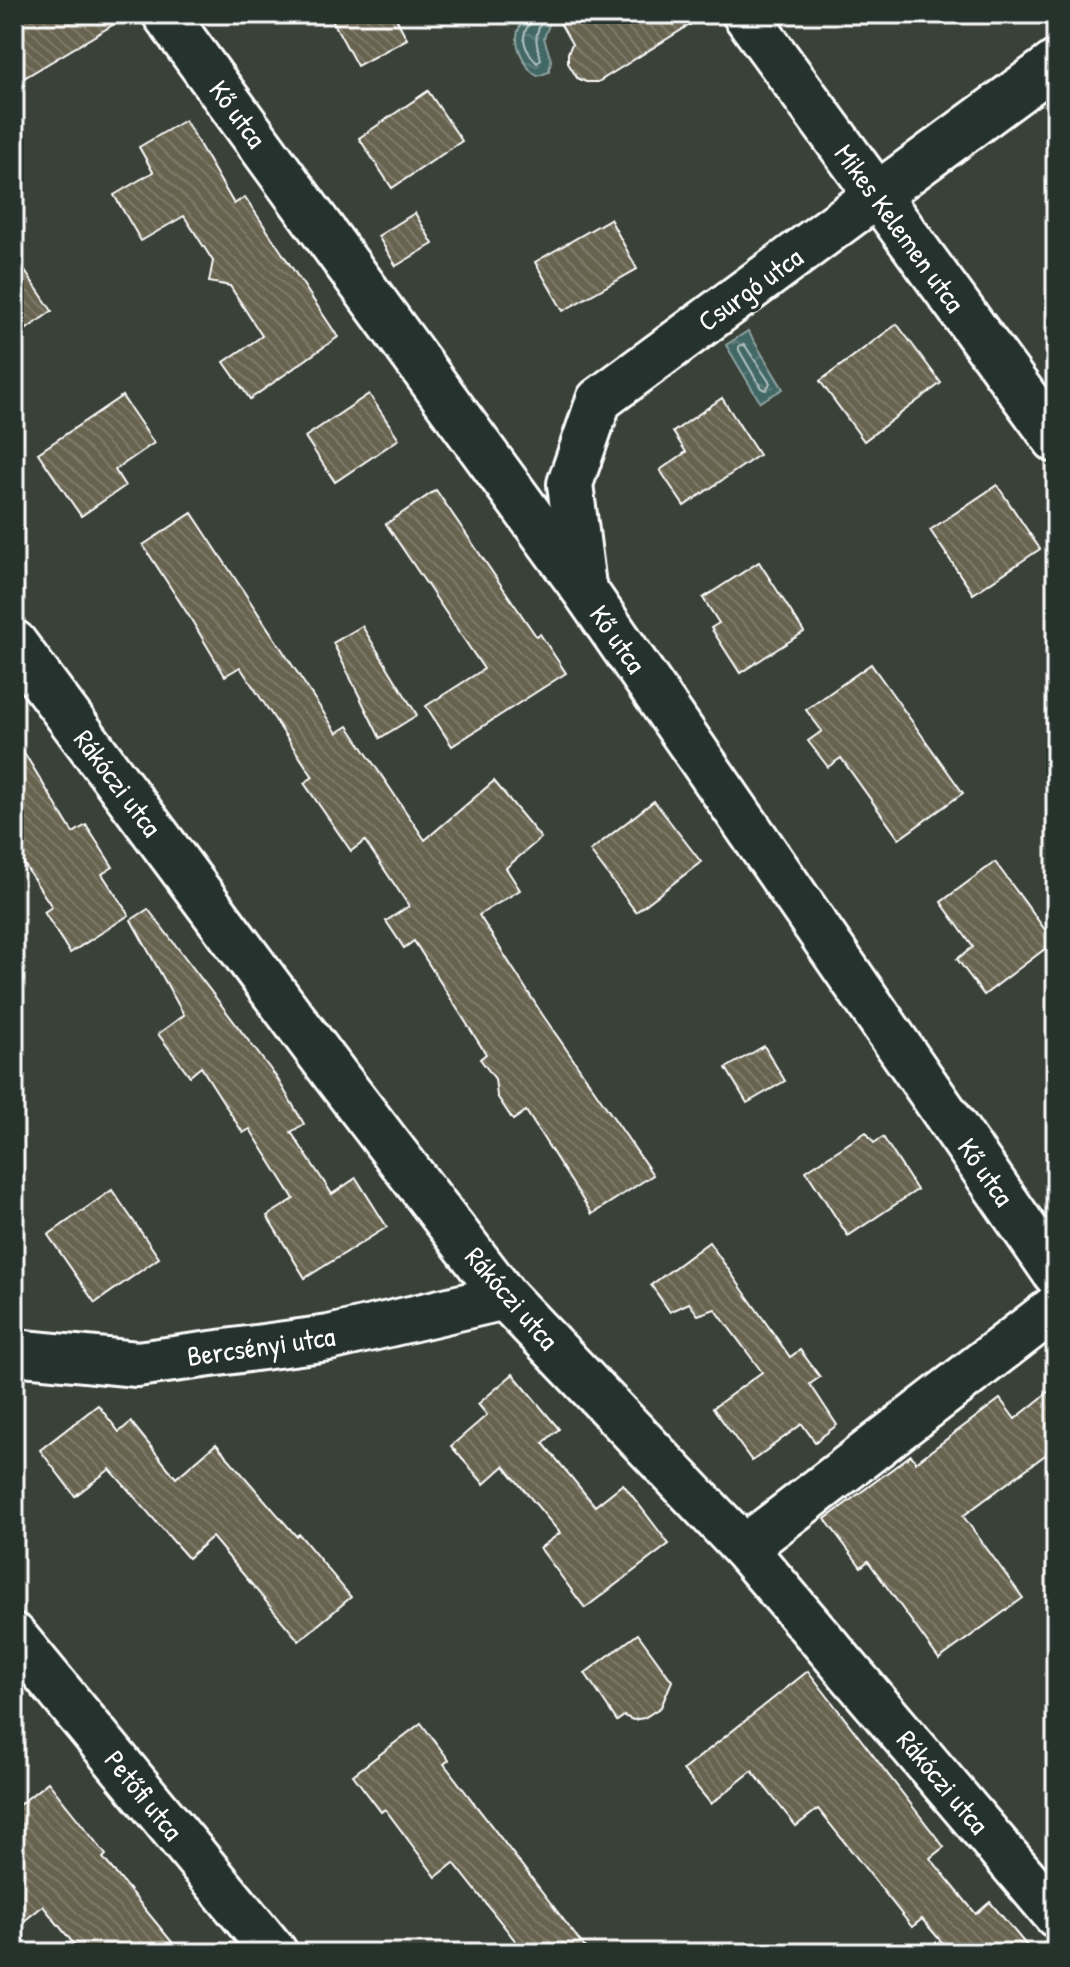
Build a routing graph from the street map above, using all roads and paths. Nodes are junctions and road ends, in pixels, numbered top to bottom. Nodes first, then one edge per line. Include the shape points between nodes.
1 (165, 14) edge
2 (745, 14) edge
3 (1056, 63) edge
4 (876, 196) junction
5 (1056, 440) edge
6 (583, 588) junction
7 (14, 643) edge
8 (1056, 1274) edge
9 (505, 1297) junction
10 (1056, 1307) edge
11 (14, 1352) edge
12 (744, 1548) junction
13 (14, 1636) edge
14 (1056, 1915) edge
15 (275, 1953) edge

1 - 6 street, Kő utca
2 - 4 street, Mikes Kelemen utca
3 - 4 street, Csurgó utca
4 - 5 street, Mikes Kelemen utca
4 - 6 street, Csurgó utca via 599,400 570,484
6 - 8 street, Kő utca
7 - 9 street, Rákóczi utca
9 - 11 street, Bercsényi utca via 329,1338 137,1364
9 - 12 street, Rákóczi utca
10 - 12 street
12 - 14 street, Rákóczi utca
13 - 15 street, Petőfi utca

